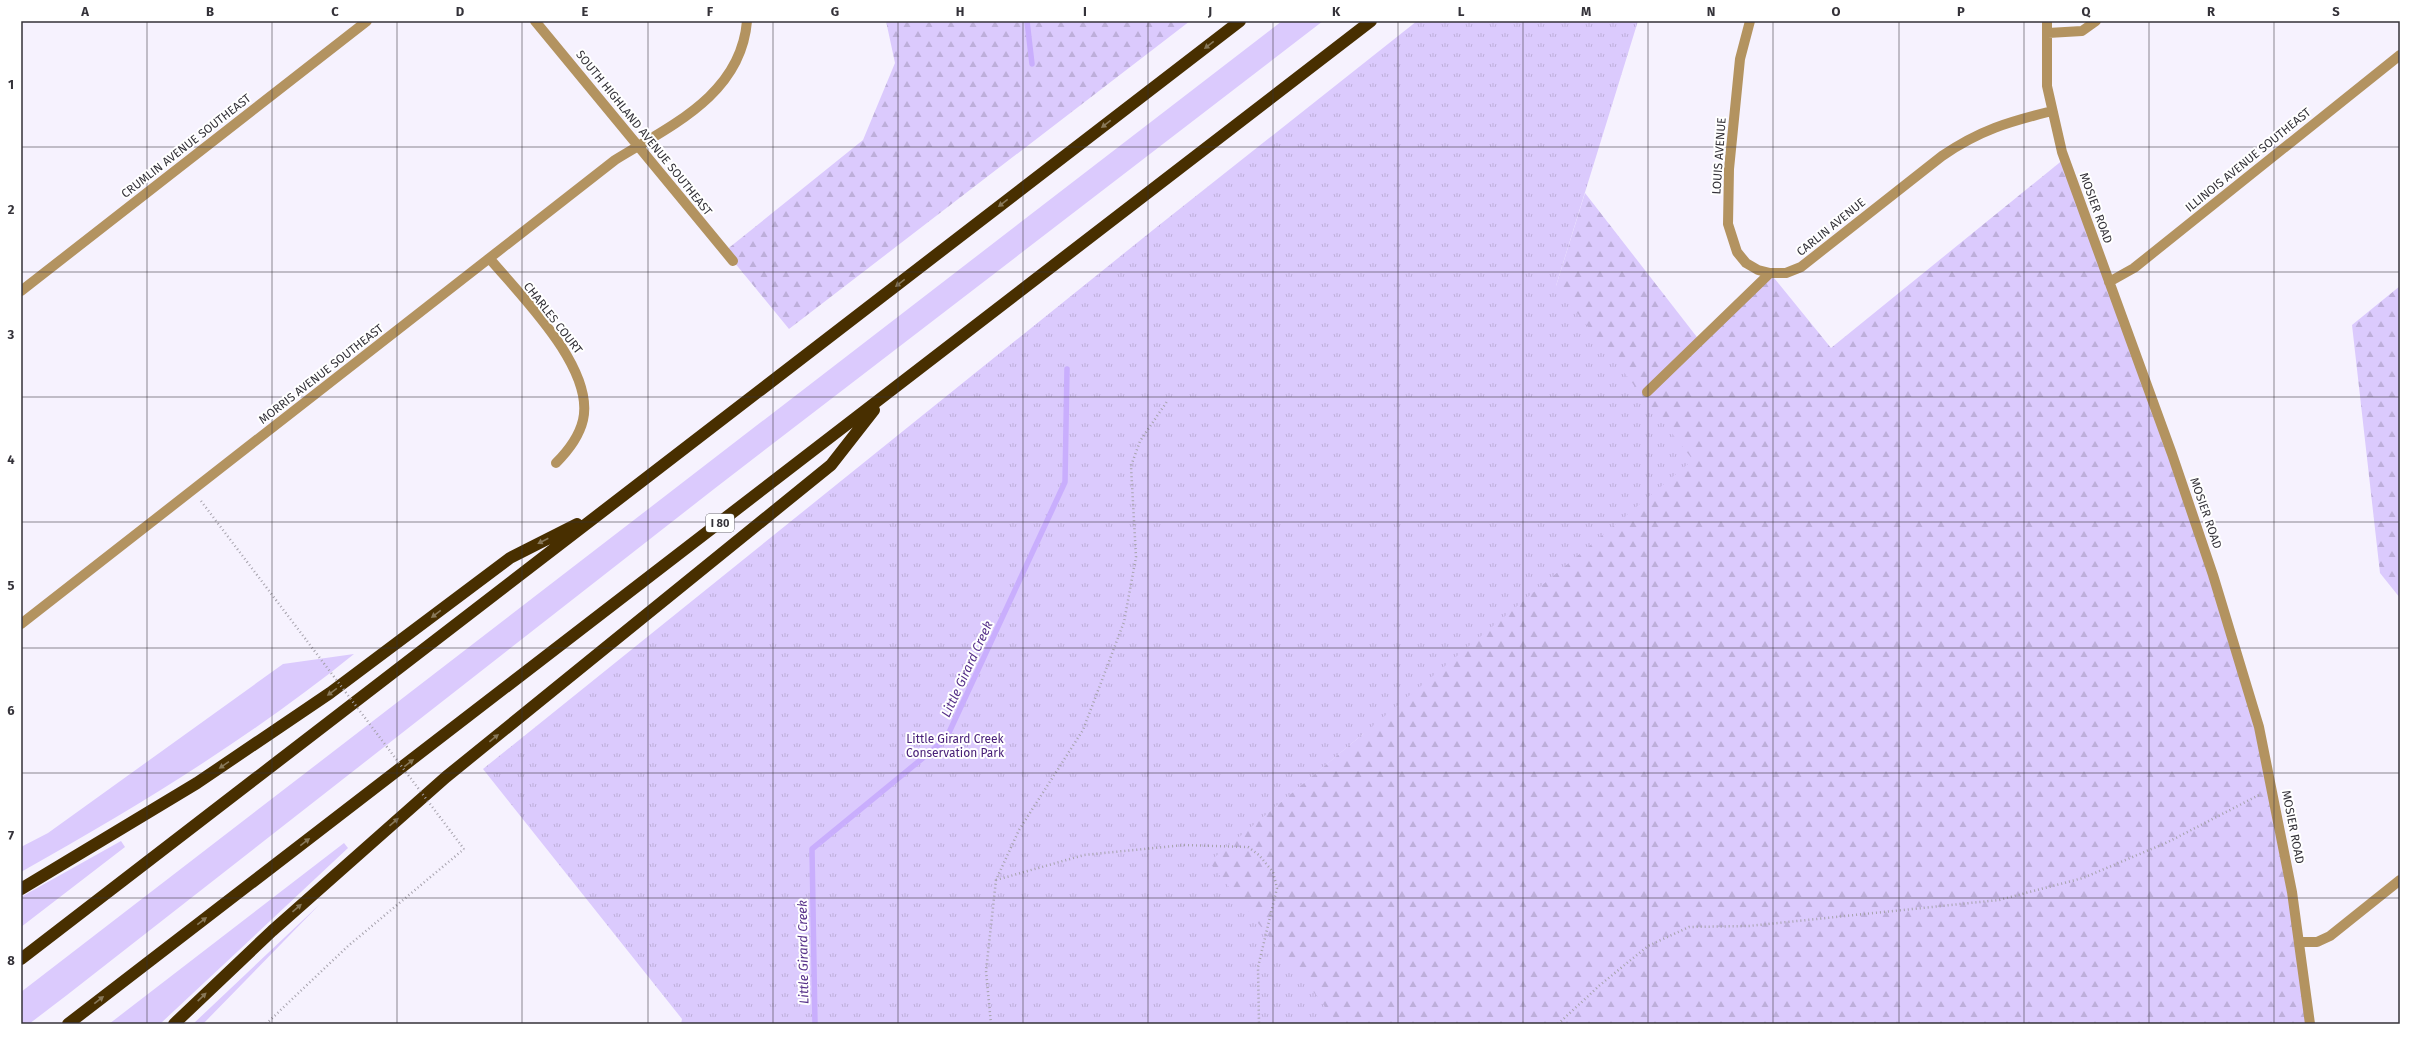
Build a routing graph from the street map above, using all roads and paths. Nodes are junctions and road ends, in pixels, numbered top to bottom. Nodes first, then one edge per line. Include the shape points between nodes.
1 (367, 21) edge
2 (535, 21) edge
3 (747, 21) edge
4 (1240, 21) edge
5 (1371, 21) edge
6 (1750, 21) edge
7 (2047, 21) edge
8 (2096, 21) edge
9 (2048, 32) junction
10 (2400, 54) edge
11 (2052, 111) junction
12 (638, 146) junction
13 (490, 259) junction
14 (733, 262) dead end
15 (1770, 273) junction
16 (2109, 282) junction
17 (21, 291) edge
18 (1647, 392) dead end
19 (885, 396) junction
20 (1168, 400) dead end
21 (556, 463) dead end
22 (192, 491) junction
23 (603, 511) junction
24 (21, 624) edge
25 (2272, 788) junction
26 (996, 880) junction
27 (2400, 880) edge
28 (21, 888) edge
29 (2299, 942) junction
30 (21, 959) edge
31 (68, 1024) edge
32 (174, 1024) edge
33 (266, 1024) edge
34 (991, 1024) edge
35 (1259, 1024) edge
36 (1558, 1024) edge
37 (2310, 1024) edge

1 - 17 street, CRUMLIN AVENUE SOUTHEAST
2 - 12 street, SOUTH HIGHLAND AVENUE SOUTHEAST
3 - 12 street, MORRIS AVENUE SOUTHEAST via 742,47 723,83 699,107
4 -> 23 highway
5 - 19 highway, I 80
6 - 15 street, LOUIS AVENUE via 1740,60 1729,169 1728,224 1737,252 1746,263
7 - 9 street, MOSIER ROAD
8 - 9 street via 2082,31
9 - 11 street, MOSIER ROAD via 2047,86
10 - 16 street, ILLINOIS AVENUE SOUTHEAST via 2134,268
11 - 15 street, CARLIN AVENUE via 2003,123 1965,140 1801,268 1786,273
11 - 16 street, MOSIER ROAD via 2062,152
12 - 13 street, MORRIS AVENUE SOUTHEAST via 615,160
12 - 14 street, SOUTH HIGHLAND AVENUE SOUTHEAST
13 - 21 street, CHARLES COURT via 560,344 574,366 581,387 583,420 574,442
13 - 22 street, MORRIS AVENUE SOUTHEAST
15 - 18 street
16 - 25 street, MOSIER ROAD via 2213,575 2259,727
31 -> 19 highway, I 80
32 -> 19 highway via 272,930 446,777 832,465
20 - 26 path via 1140,441 1131,466 1136,557 1124,622 1083,730 1019,830
22 - 24 street, MORRIS AVENUE SOUTHEAST
22 - 33 path, bridge via 464,849 348,946
23 -> 28 highway via 510,558 330,693 197,783
23 - 30 highway
25 - 29 street, MOSIER ROAD
25 - 36 path via 2168,842 2083,878 1999,900 1749,926 1689,927 1648,946
26 - 34 path via 986,971
26 - 35 path via 1084,855 1184,845 1248,847 1259,855 1273,872 1277,888 1258,967
27 - 29 street via 2330,936 2316,942
29 - 37 street, MOSIER ROAD

